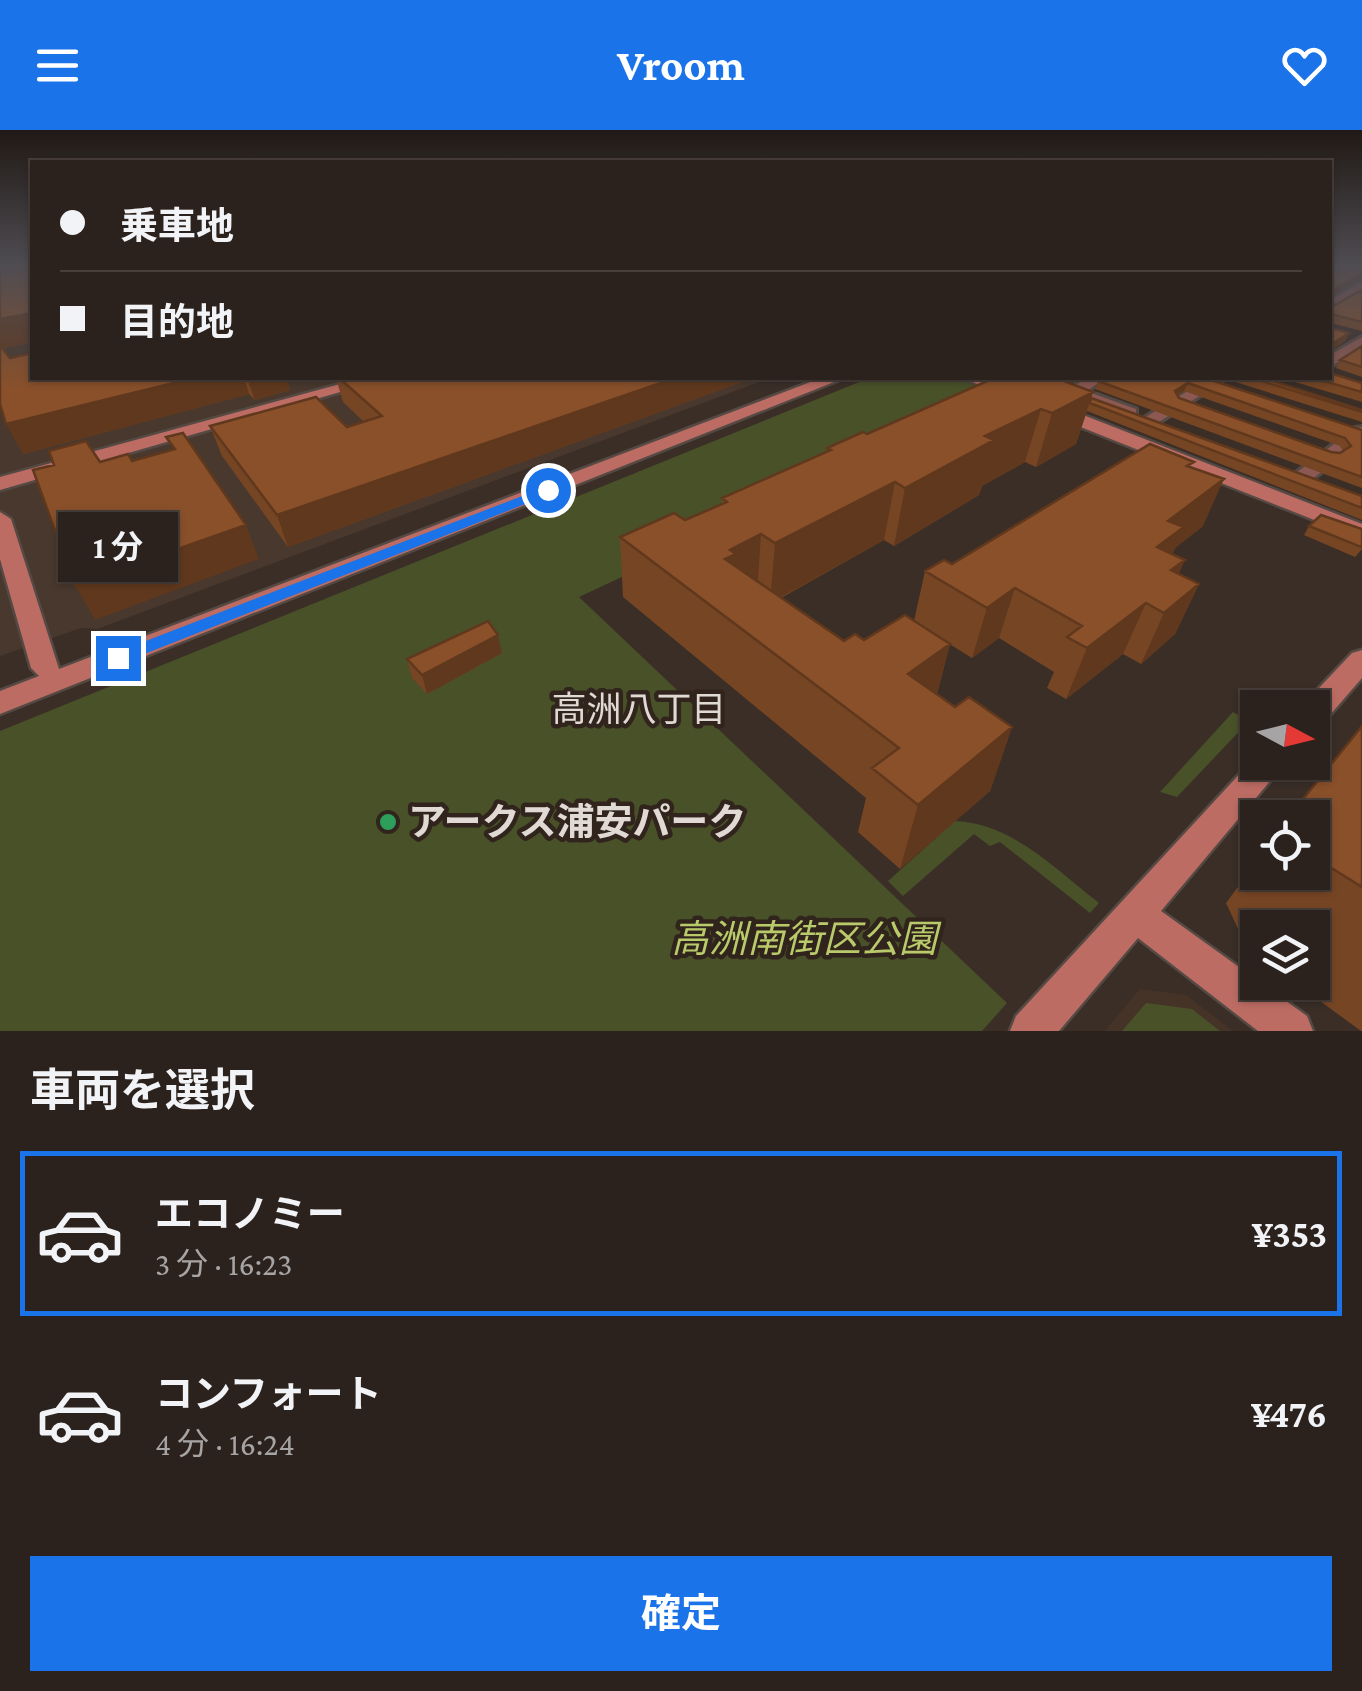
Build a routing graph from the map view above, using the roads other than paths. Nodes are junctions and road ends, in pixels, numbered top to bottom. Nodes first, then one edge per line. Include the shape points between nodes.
1 (1332, 317) edge
2 (1362, 340) edge
3 (1334, 355) edge
4 (373, 380) edge
5 (978, 380) edge
6 (1096, 380) edge
7 (1206, 380) edge
8 (804, 383) edge
9 (1232, 388) edge
10 (1073, 391) junction
11 (1183, 400) junction
12 (1034, 402) junction
13 (1202, 407) edge
14 (1355, 430) edge
15 (1303, 477) edge
16 (0, 484) edge
17 (0, 518) edge
18 (1362, 532) edge
19 (1362, 660) edge
20 (46, 668) junction
21 (0, 685) edge
22 (1330, 696) edge
23 (0, 704) edge
24 (1254, 780) edge
25 (1134, 913) junction
26 (1031, 1031) edge
27 (1292, 1031) edge

1 - 2 street
2 - 3 street
4 - 16 street
5 - 12 street
6 - 10 street
7 - 9 street
7 - 11 street
8 - 20 street
8 - 23 street
10 - 11 street via 1159,423
10 - 12 street
11 - 13 street
12 - 18 street
14 - 15 street via 1324,450
17 - 20 street
19 - 22 street
20 - 21 street
24 - 25 street
25 - 26 street
25 - 27 street

